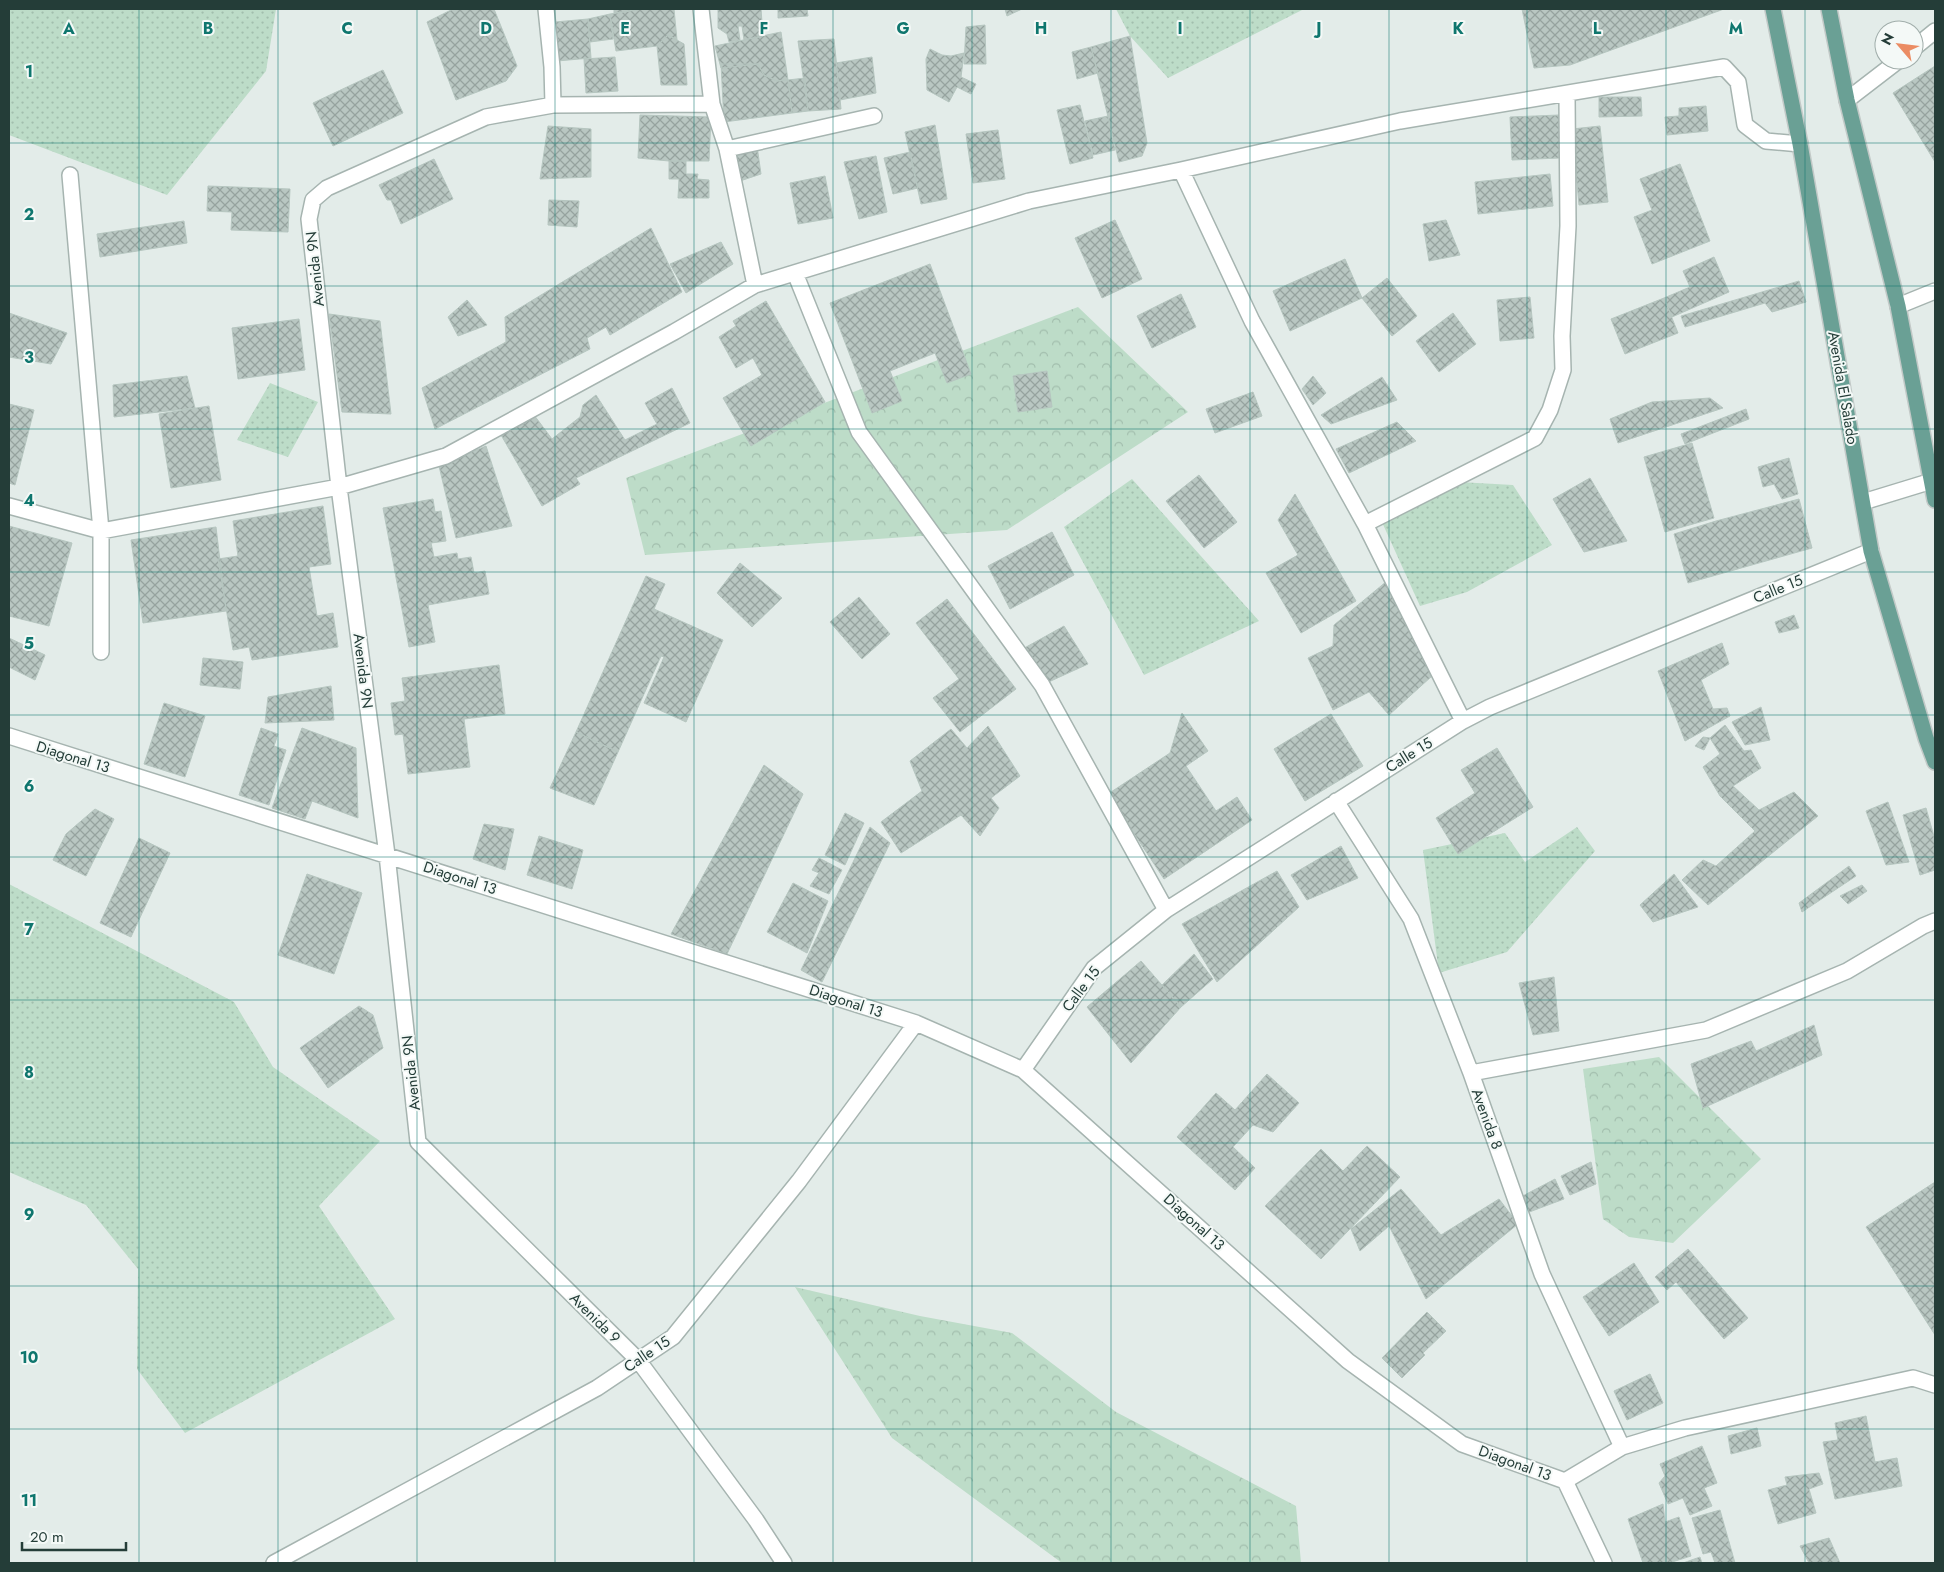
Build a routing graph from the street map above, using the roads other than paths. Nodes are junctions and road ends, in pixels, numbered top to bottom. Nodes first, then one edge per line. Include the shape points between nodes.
1 (546, 9) edge
2 (701, 9) edge
3 (1773, 9) edge
4 (1829, 9) edge
5 (1935, 31) edge
6 (1924, 40) edge
7 (1886, 70) edge
8 (1567, 94) junction
9 (1847, 100) junction
10 (712, 104) junction
11 (553, 105) junction
12 (874, 116) dead end
13 (1800, 144) junction
14 (727, 148) junction
15 (1181, 170) junction
16 (70, 175) dead end
17 (795, 273) junction
18 (755, 285) junction
19 (1935, 291) edge
20 (1898, 306) junction
21 (1933, 481) edge
22 (339, 487) junction
23 (1935, 500) edge
24 (1863, 502) junction
25 (9, 506) edge
26 (1365, 524) junction
27 (101, 531) junction
28 (1871, 551) junction
29 (101, 652) dead end
30 (1463, 722) junction
31 (9, 736) edge
32 (1935, 762) edge
33 (1336, 801) junction
34 (387, 855) junction
35 (1166, 910) junction
36 (1935, 921) edge
37 (916, 1023) junction
38 (1023, 1070) junction
39 (1471, 1073) junction
40 (418, 1142) joint
41 (638, 1360) junction
42 (1935, 1385) edge
43 (1622, 1447) junction
44 (1565, 1481) junction
45 (274, 1563) edge
46 (784, 1563) edge
47 (1604, 1563) edge

1 - 11 street
2 - 10 street
3 - 13 main road, Avenida El Salado
4 - 9 main road
5 - 6 street
7 - 9 street
8 - 13 street via 1724,67 1738,82 1745,125 1766,141
8 - 15 street via 1400,121
8 - 26 street via 1568,226 1563,370 1550,410 1535,438
9 - 20 main road
10 - 11 street
10 - 14 street
11 - 22 street, Avenida 9N via 486,117 327,188 313,200 309,218
12 - 14 street
13 - 24 main road, Avenida El Salado
14 - 18 street
15 - 17 street via 1029,201
15 - 26 street via 1252,322
16 - 27 street
17 - 18 street
17 - 35 street via 859,432 1042,685
18 - 22 street via 446,456
19 - 20 street
20 - 21 main road
21 - 23 main road
21 - 24 street
22 - 27 street
22 - 34 street, Avenida 9N
24 - 28 main road, Avenida El Salado
25 - 27 street
26 - 30 street
27 - 29 street
28 - 30 street, Calle 15 via 1490,707
28 - 32 main road, Avenida El Salado
30 - 33 street, Calle 15
31 - 34 street, Diagonal 13
33 - 35 street, Calle 15
33 - 39 street, Avenida 8 via 1411,919
34 - 37 street, Diagonal 13
34 - 40 street, Avenida 9N
35 - 38 street, Calle 15 via 1094,968
36 - 39 street via 1847,971 1706,1030
37 - 38 street, Diagonal 13
37 - 41 street, Calle 15 via 799,1180 674,1337
38 - 44 street, Diagonal 13 via 1348,1362 1462,1444
39 - 43 street, Avenida 8 via 1542,1274
40 - 41 street, Avenida 9
41 - 45 street, Calle 15 via 597,1388
41 - 46 street, Avenida 9
42 - 43 street via 1913,1378 1684,1428
43 - 44 street
44 - 47 street

